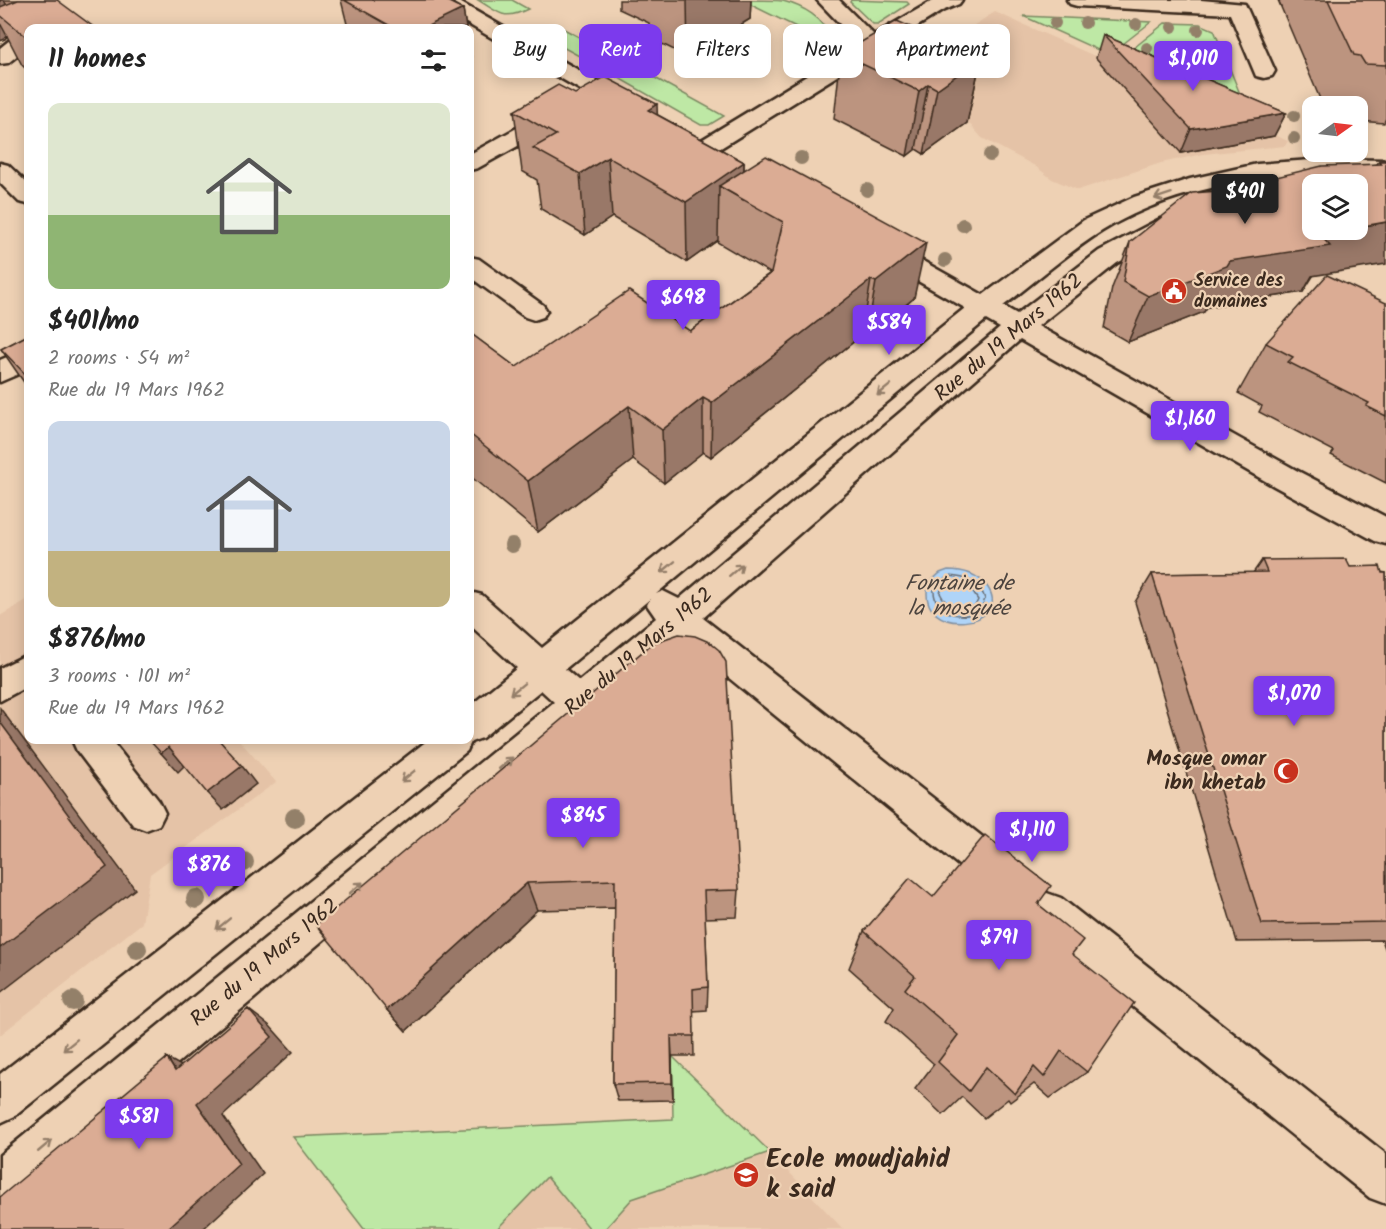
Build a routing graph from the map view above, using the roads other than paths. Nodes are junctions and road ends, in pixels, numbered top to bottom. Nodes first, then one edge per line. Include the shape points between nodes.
1 (441, 0) edge
2 (827, 0) edge
3 (952, 0) edge
4 (1077, 0) edge
5 (24, 39) edge
6 (872, 45) junction
7 (0, 58) edge
8 (1264, 71) dead end
9 (599, 92) junction
10 (651, 121) edge
11 (682, 138) edge
12 (703, 149) junction
13 (474, 161) edge
14 (724, 161) edge
15 (1386, 167) edge
16 (0, 170) edge
17 (1386, 187) edge
18 (1368, 188) edge
19 (24, 192) edge
20 (1302, 192) edge
21 (860, 237) edge
22 (474, 268) edge
23 (985, 306) junction
24 (534, 311) dead end
25 (1018, 327) junction
26 (24, 360) edge
27 (0, 372) edge
28 (1386, 532) edge
29 (642, 588) junction
30 (474, 609) edge
31 (679, 619) junction
32 (541, 670) junction
33 (24, 671) edge
34 (0, 686) edge
35 (579, 703) junction
36 (474, 724) edge
37 (93, 744) edge
38 (449, 744) edge
39 (146, 813) dead end
40 (0, 1101) edge
41 (1386, 1182) edge
42 (0, 1184) edge

1 - 9 street
2 - 6 street
3 - 6 street
4 - 8 street via 1238,8
5 - 7 street
6 - 12 street
9 - 10 street
9 - 13 street
11 - 12 street
12 - 14 street
15 -> 23 street, Rue du 19 Mars 1962 via 1257,171 1143,202 1093,226
16 - 19 street
17 - 18 street
20 - 25 street, Rue du 19 Mars 1962 via 1238,201 1170,224 1108,257
21 - 23 street
22 - 24 street
23 - 25 street
23 -> 29 street, Rue du 19 Mars 1962
25 - 28 street
31 -> 25 street, Rue du 19 Mars 1962
26 - 27 street
29 - 31 street
29 - 32 street, Rue du 19 Mars 1962
30 - 32 street
31 - 35 street, Rue du 19 Mars 1962
31 - 41 street
32 - 35 street
32 -> 36 street, Rue du 19 Mars 1962
33 - 34 street
42 -> 35 street, Rue du 19 Mars 1962
37 - 39 street
38 -> 40 street

